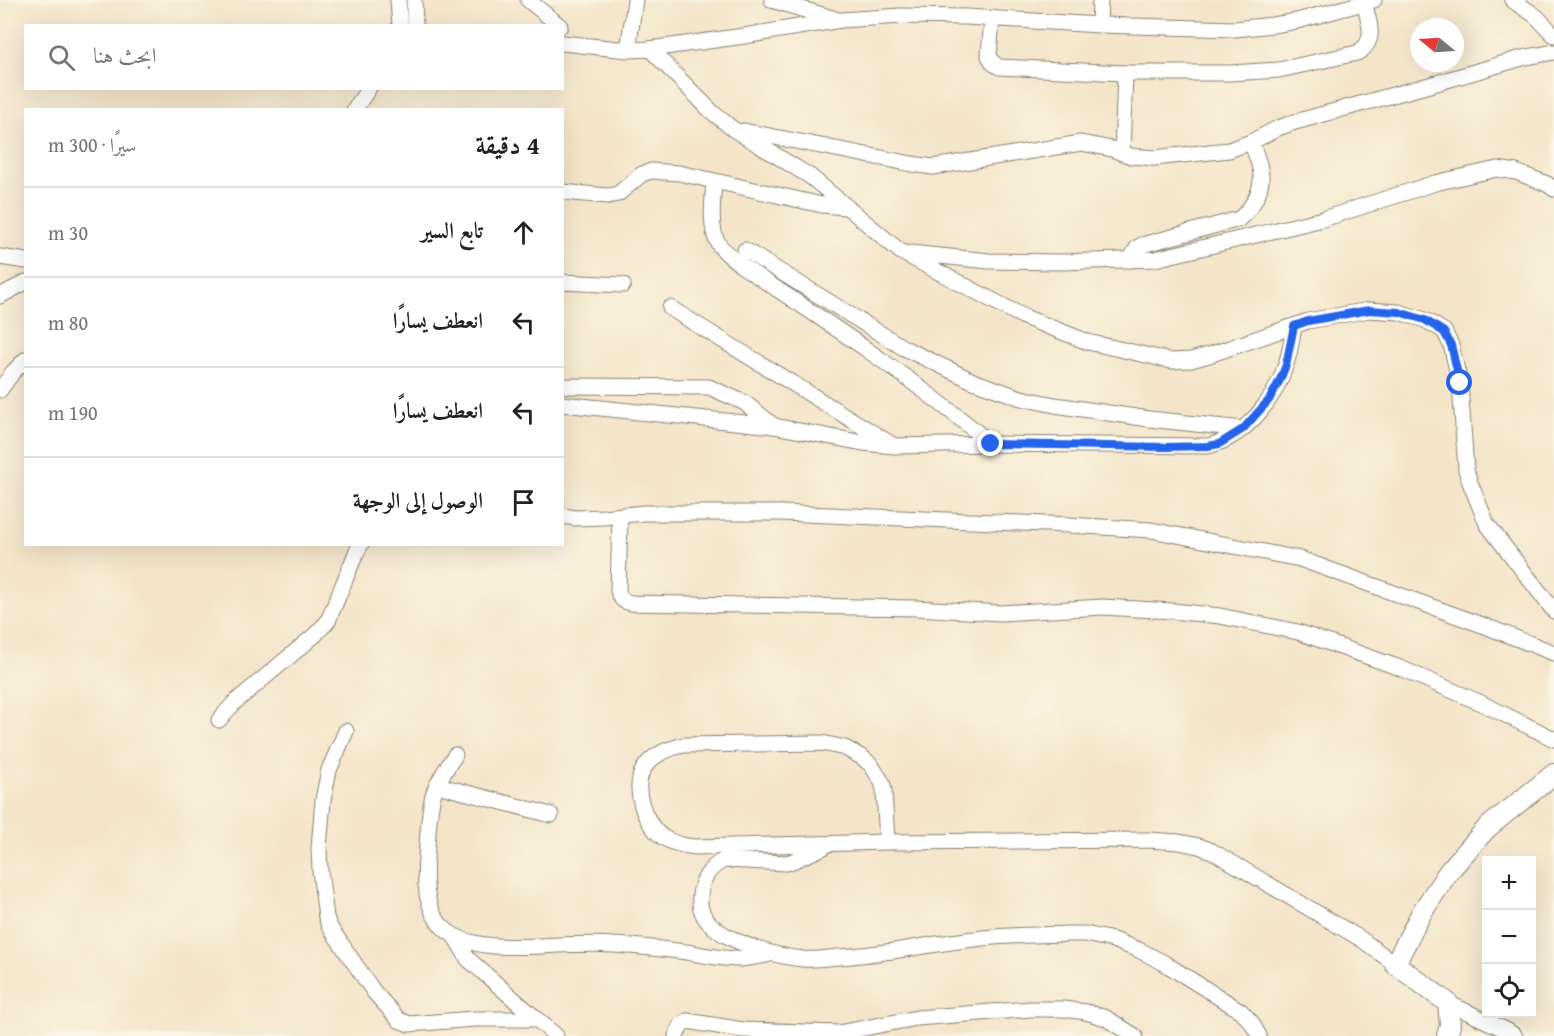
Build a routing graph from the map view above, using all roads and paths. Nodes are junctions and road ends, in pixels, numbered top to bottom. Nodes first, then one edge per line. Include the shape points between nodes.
1 (398, 0) edge
2 (414, 0) edge
3 (528, 0) edge
4 (635, 0) edge
5 (771, 0) edge
6 (1100, 0) edge
7 (1512, 0) edge
8 (1369, 2) edge
9 (992, 18) junction
10 (841, 20) junction
11 (400, 24) edge
12 (415, 24) edge
13 (558, 24) edge
14 (1099, 25) junction
15 (564, 28) edge
16 (1554, 35) edge
17 (564, 43) edge
18 (589, 47) junction
19 (650, 49) junction
20 (628, 50) junction
21 (1554, 52) edge
22 (1125, 73) junction
23 (368, 90) edge
24 (355, 108) edge
25 (733, 129) junction
26 (1251, 142) junction
27 (1122, 153) junction
28 (714, 180) junction
29 (1554, 189) edge
30 (564, 192) edge
31 (845, 207) junction
32 (745, 250) dead end
33 (901, 252) junction
34 (0, 257) edge
35 (1130, 260) junction
36 (24, 261) edge
37 (564, 282) edge
38 (24, 283) edge
39 (623, 285) dead end
40 (0, 296) edge
41 (670, 309) dead end
42 (1294, 326) junction
43 (24, 361) edge
44 (567, 386) dead end
45 (0, 390) edge
46 (564, 404) edge
47 (774, 426) junction
48 (1243, 429) junction
49 (991, 444) junction
50 (894, 446) junction
51 (564, 516) edge
52 (620, 516) junction
53 (361, 546) edge
54 (1554, 611) edge
55 (1554, 653) edge
56 (219, 720) dead end
57 (346, 731) dead end
58 (1554, 739) edge
59 (455, 755) dead end
60 (1554, 774) edge
61 (437, 785) junction
62 (551, 815) dead end
63 (887, 842) junction
64 (830, 844) junction
65 (455, 937) junction
66 (773, 954) junction
67 (1395, 964) junction
68 (1448, 1003) junction
69 (536, 1019) junction
70 (556, 1036) edge
71 (676, 1036) edge
72 (1135, 1036) edge
73 (1259, 1036) edge
74 (1447, 1036) edge
75 (1515, 1036) edge

1 - 11 street
2 - 12 street
3 - 13 street
4 - 20 street
5 - 10 street
6 - 14 street
7 - 16 street via 1536,16
8 - 14 street via 1273,26 1201,29
8 - 22 street via 1370,36 1367,46 1357,53 1279,70
9 - 10 street via 901,16
9 - 14 street
9 - 22 street via 989,56 996,66
10 - 19 street
15 - 18 street
17 - 18 street
18 - 20 street
19 - 20 street
19 - 25 street
21 - 26 street via 1295,122
22 - 27 street
23 - 24 street
25 - 27 street via 933,167 1081,143
25 - 31 street via 811,177
26 - 27 street via 1229,150 1154,159
26 - 35 street via 1261,177 1247,212 1239,219 1142,245
28 - 30 street via 651,171 618,194
28 - 31 street
28 - 49 street via 713,228 724,250 869,350
29 - 35 street via 1516,172 1497,169 1435,183 1323,219 1155,259
31 - 33 street
32 - 48 street via 904,348 973,381 1055,405
33 - 35 street via 989,261
33 - 42 street via 1024,317 1088,342 1173,361 1200,358
34 - 36 street
37 - 39 street
38 - 40 street
41 - 50 street
42 - 48 street via 1280,380 1269,400
42 - 54 street via 1369,310 1399,312 1425,320 1444,332 1460,383 1466,470 1471,485 1487,524
43 - 45 street
44 - 47 street via 709,387 745,403
46 - 47 street
47 - 50 street
48 - 49 street via 1208,446
49 - 50 street
51 - 52 street
52 - 55 street via 781,513 1151,530 1300,559
52 - 58 street via 618,591 620,598 631,603 1001,613 1102,607 1220,616 1298,632 1400,668
53 - 56 street via 328,621
57 - 69 street via 329,770 319,848 329,926 374,992 399,1020 409,1024 474,1018
59 - 61 street
60 - 67 main road via 1487,828 1449,871
61 - 62 street
61 - 65 street via 425,869 427,892 436,917
63 - 64 street
63 - 64 street via 882,782 871,765 846,748 822,743 684,745 668,749 643,769 639,790 643,811 662,837 673,842 695,847
63 - 67 street via 1149,840 1199,846 1361,939
64 - 66 street via 787,863 724,860 704,879 700,903 709,924 738,942
65 - 66 street via 490,946 592,943 741,959
65 - 69 street via 468,958
66 - 73 street via 804,959 866,956 976,939 1085,934 1113,940 1164,963 1241,1011
67 - 68 main road
68 - 74 main road
68 - 75 street
69 - 70 street
71 - 72 street via 687,1021 743,1030 838,1033 917,1018 1063,1009 1106,1018

